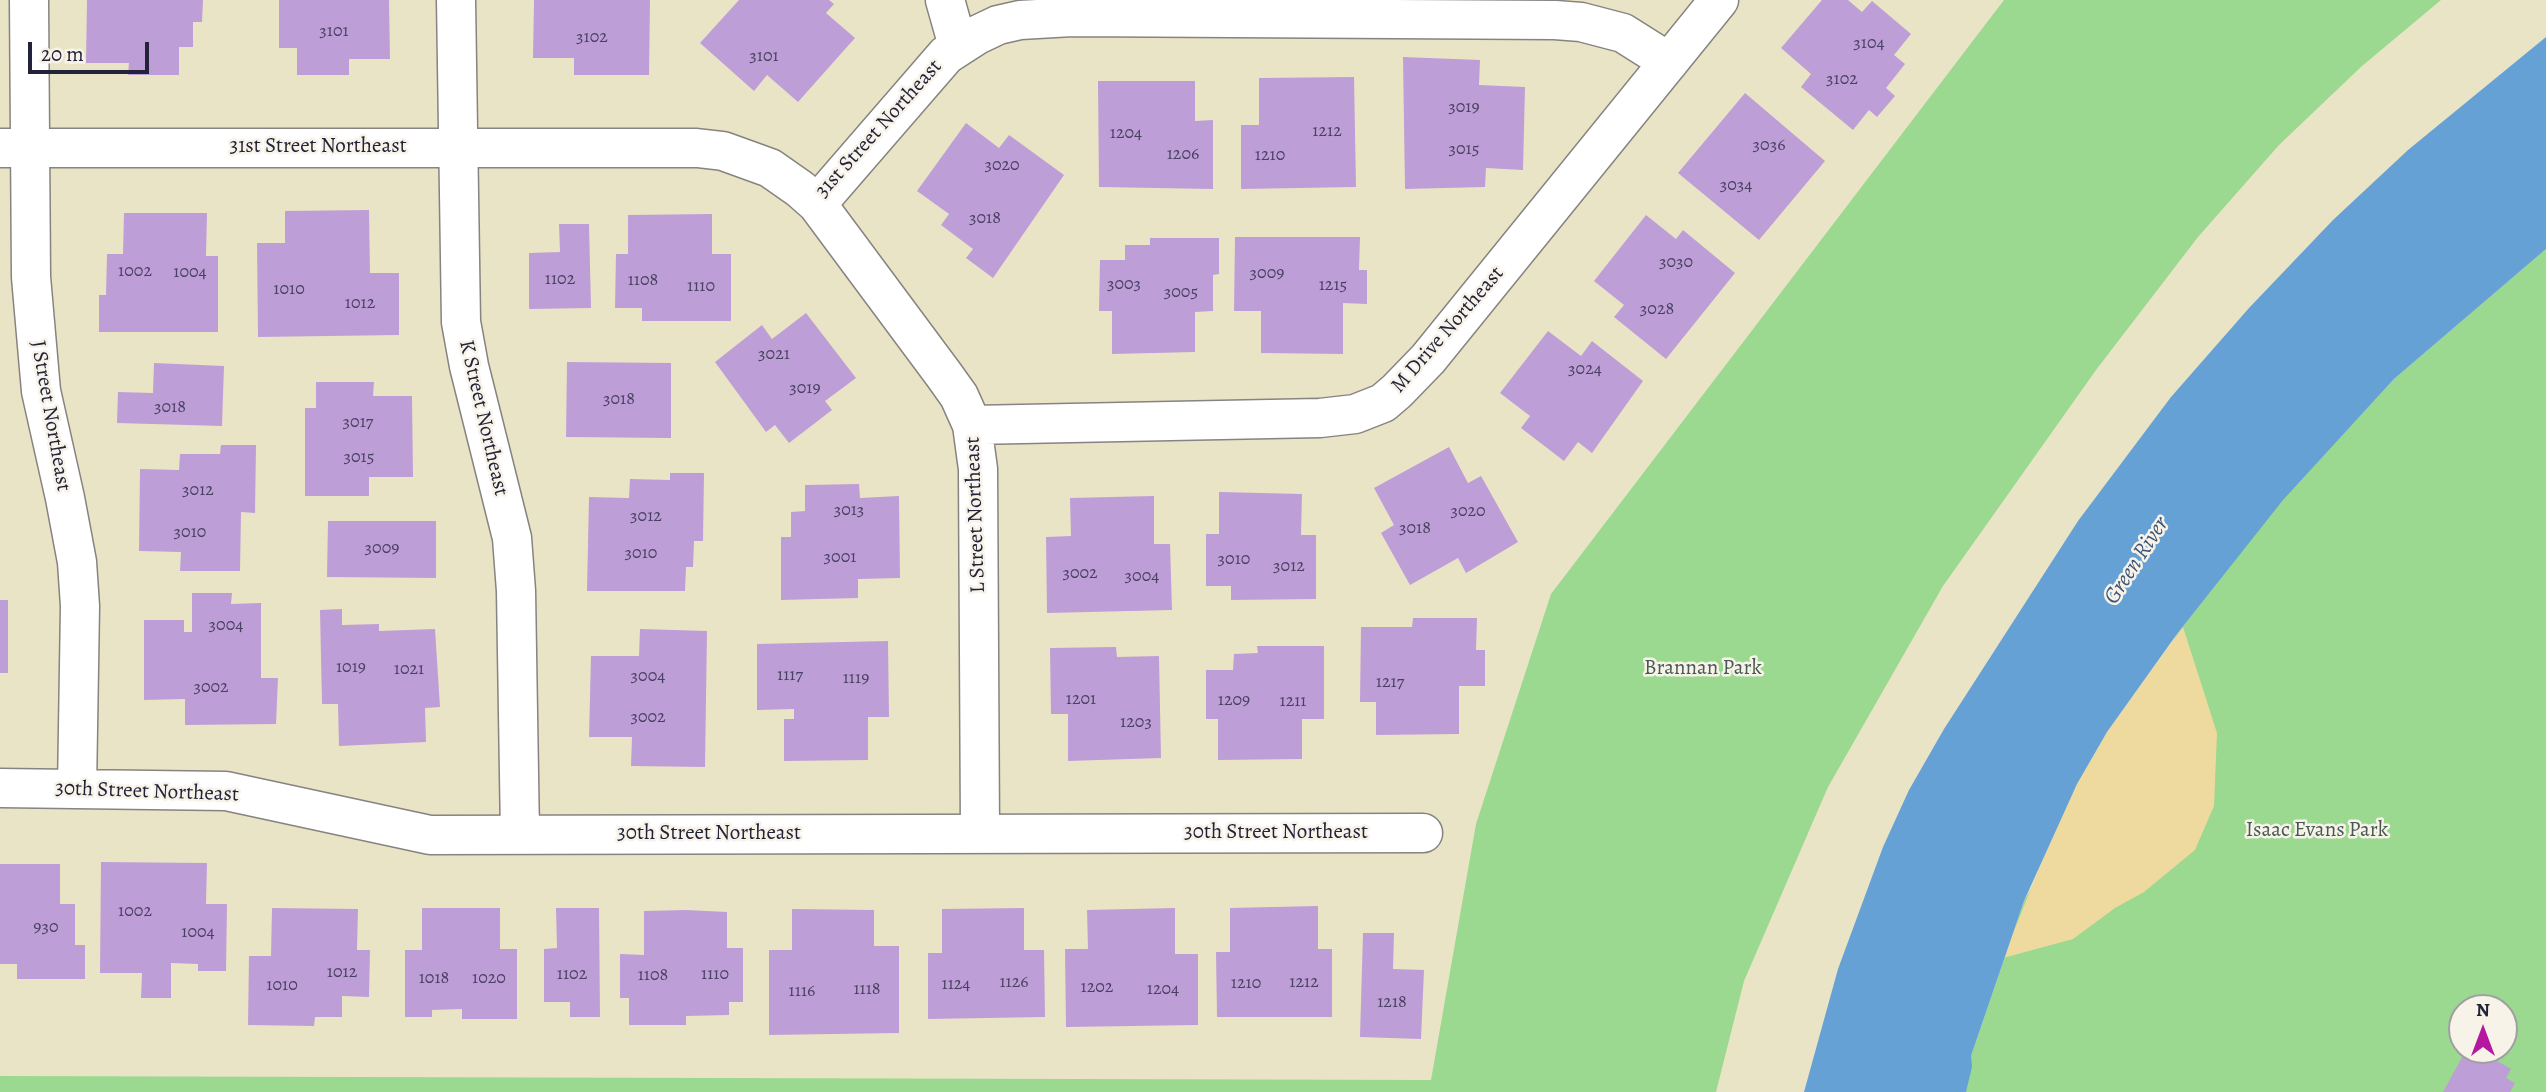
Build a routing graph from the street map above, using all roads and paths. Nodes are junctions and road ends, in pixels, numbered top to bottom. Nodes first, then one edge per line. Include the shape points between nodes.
1 (29, 0) edge
2 (456, 0) edge
3 (945, 0) edge
4 (1719, 0) edge
5 (958, 46) junction
6 (1669, 62) junction
7 (458, 147) junction
8 (15, 148) edge
9 (817, 204) junction
10 (972, 425) junction
11 (0, 788) edge
12 (77, 789) junction
13 (980, 833) junction
14 (1423, 833) dead end
15 (520, 835) junction

1 - 8 street, J Street Northeast
2 - 7 street, K Street Northeast
3 - 5 street
4 - 6 street, M Drive Northeast
5 - 6 street, 31st Street Northeast via 999,25 1041,18 1525,18 1612,29
5 - 9 street, 31st Street Northeast via 932,68
6 - 10 street, M Drive Northeast via 1428,359 1383,403 1355,414 1320,418
7 - 8 street, 31st Street Northeast
7 - 9 street, 31st Street Northeast via 712,149 770,169
7 - 15 street, K Street Northeast via 461,322 512,538
8 - 12 street, J Street Northeast via 41,391 77,562
9 - 10 street, L Street Northeast via 959,396
10 - 13 street, L Street Northeast via 978,469
11 - 12 street, 30th Street Northeast
12 - 15 street, 30th Street Northeast via 226,791 430,835
13 - 14 street, 30th Street Northeast
13 - 15 street, 30th Street Northeast

